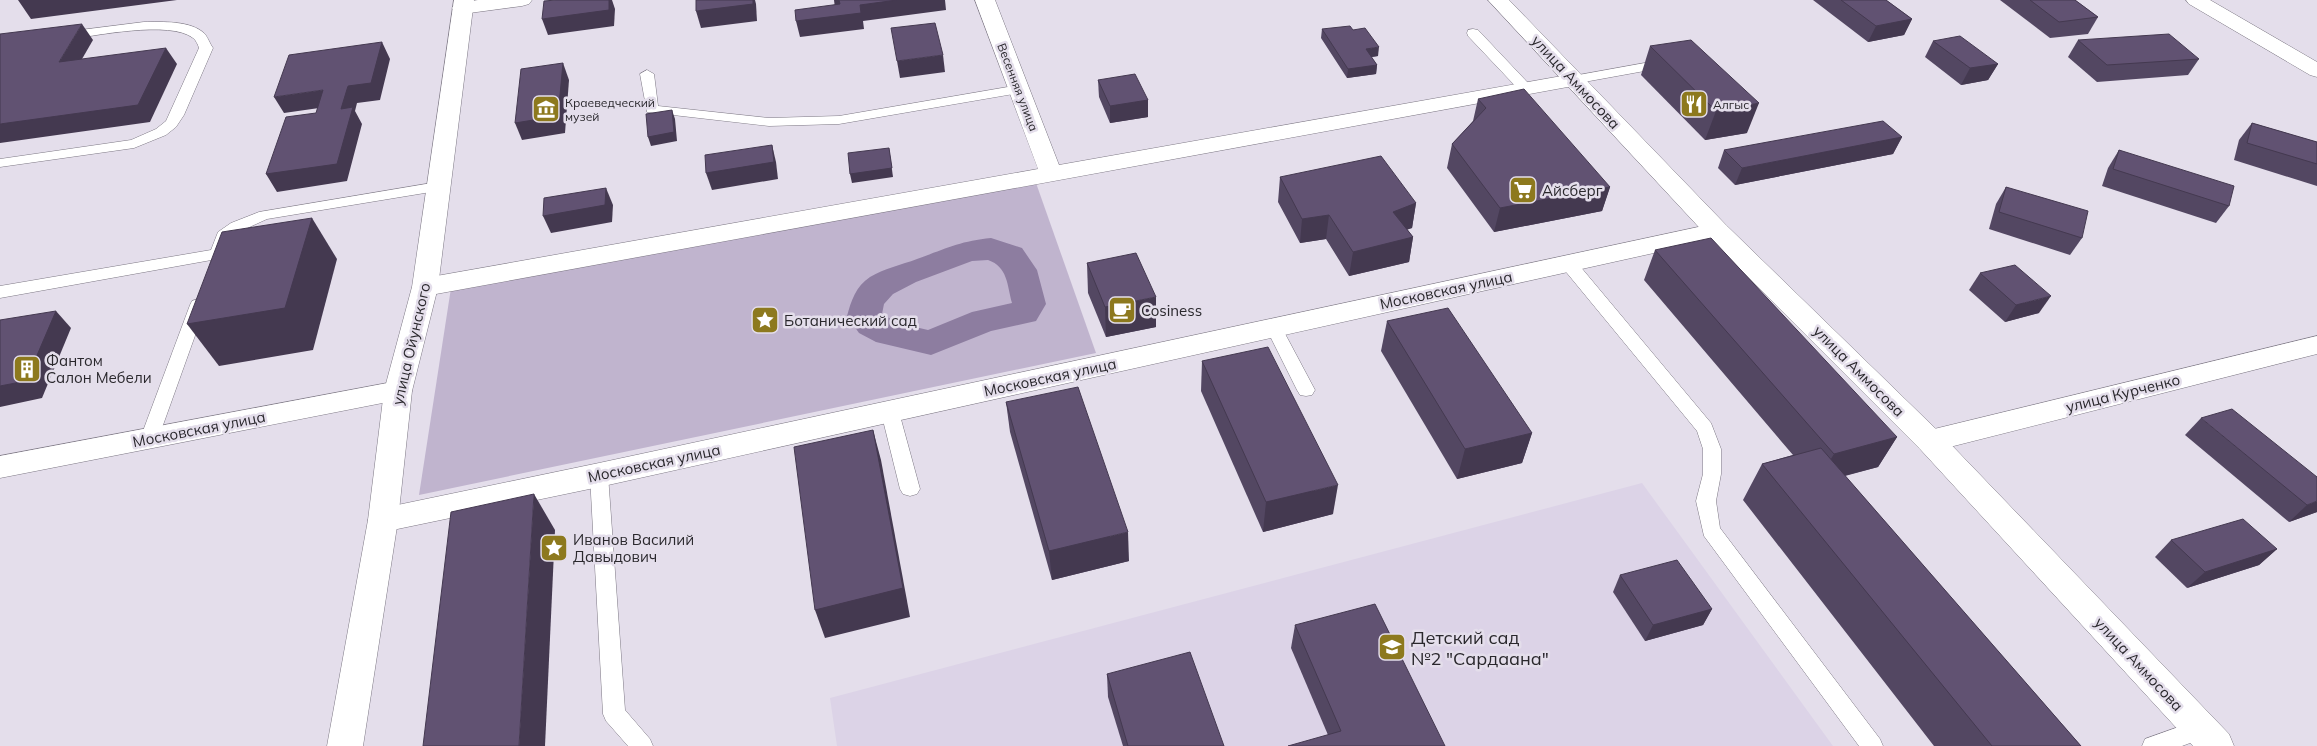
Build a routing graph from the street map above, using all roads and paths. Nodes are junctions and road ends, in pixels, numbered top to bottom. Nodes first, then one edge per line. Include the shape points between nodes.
1 (522, 0) edge
2 (985, 0) edge
3 (1498, 0) edge
4 (2196, 0) edge
5 (463, 4) edge
6 (1473, 33) dead end
7 (48, 38) edge
8 (1678, 61) edge
9 (2317, 71) edge
10 (647, 74) dead end
11 (1573, 80) junction
12 (1525, 88) junction
13 (1019, 89) junction
14 (0, 163) edge
15 (1051, 174) junction
16 (438, 187) junction
17 (1717, 231) junction
18 (217, 254) junction
19 (1568, 263) junction
20 (210, 272) edge
21 (425, 287) junction
22 (204, 291) edge
23 (0, 292) edge
24 (1274, 328) junction
25 (2317, 345) edge
26 (1306, 390) dead end
27 (398, 391) junction
28 (890, 412) junction
29 (149, 439) junction
30 (1930, 441) junction
31 (0, 467) edge
32 (599, 475) junction
33 (910, 489) dead end
34 (383, 520) junction
35 (2208, 738) edge
36 (345, 746) edge
37 (642, 746) edge
38 (1872, 746) edge
39 (2153, 746) edge

1 - 5 street
2 - 13 street, Весенняя улица
3 - 11 street, улица Аммосова
4 - 9 street
5 - 16 street, улица Ойунского
6 - 12 lane
7 - 14 lane via 143,26 174,26 200,34 206,48 177,115 161,132 134,144
8 - 11 lane
10 - 13 lane via 652,109 768,122 839,120
11 - 12 street
11 - 17 street, улица Аммосова
12 - 15 street
13 - 15 street, Весенняя улица
15 - 21 street
16 - 18 lane via 264,215 224,236
16 - 21 street, улица Ойунского
17 - 19 street, Московская улица
17 - 30 street, улица Аммосова
18 - 20 lane
18 - 23 lane
19 - 24 street, Московская улица
19 - 38 lane via 1704,428 1712,449 1712,474 1706,501 1711,530
21 - 27 street, улица Ойунского
22 - 29 lane
24 - 26 lane
24 - 28 street, Московская улица
25 - 30 street, улица Курченко
27 - 29 street, Московская улица
27 - 34 street, улица Ойунского
28 - 32 street, Московская улица
28 - 33 lane
29 - 31 street, Московская улица
30 - 35 street, улица Аммосова
32 - 34 street, Московская улица
32 - 37 lane via 614,714
34 - 36 street, улица Ойунского
35 - 39 lane

